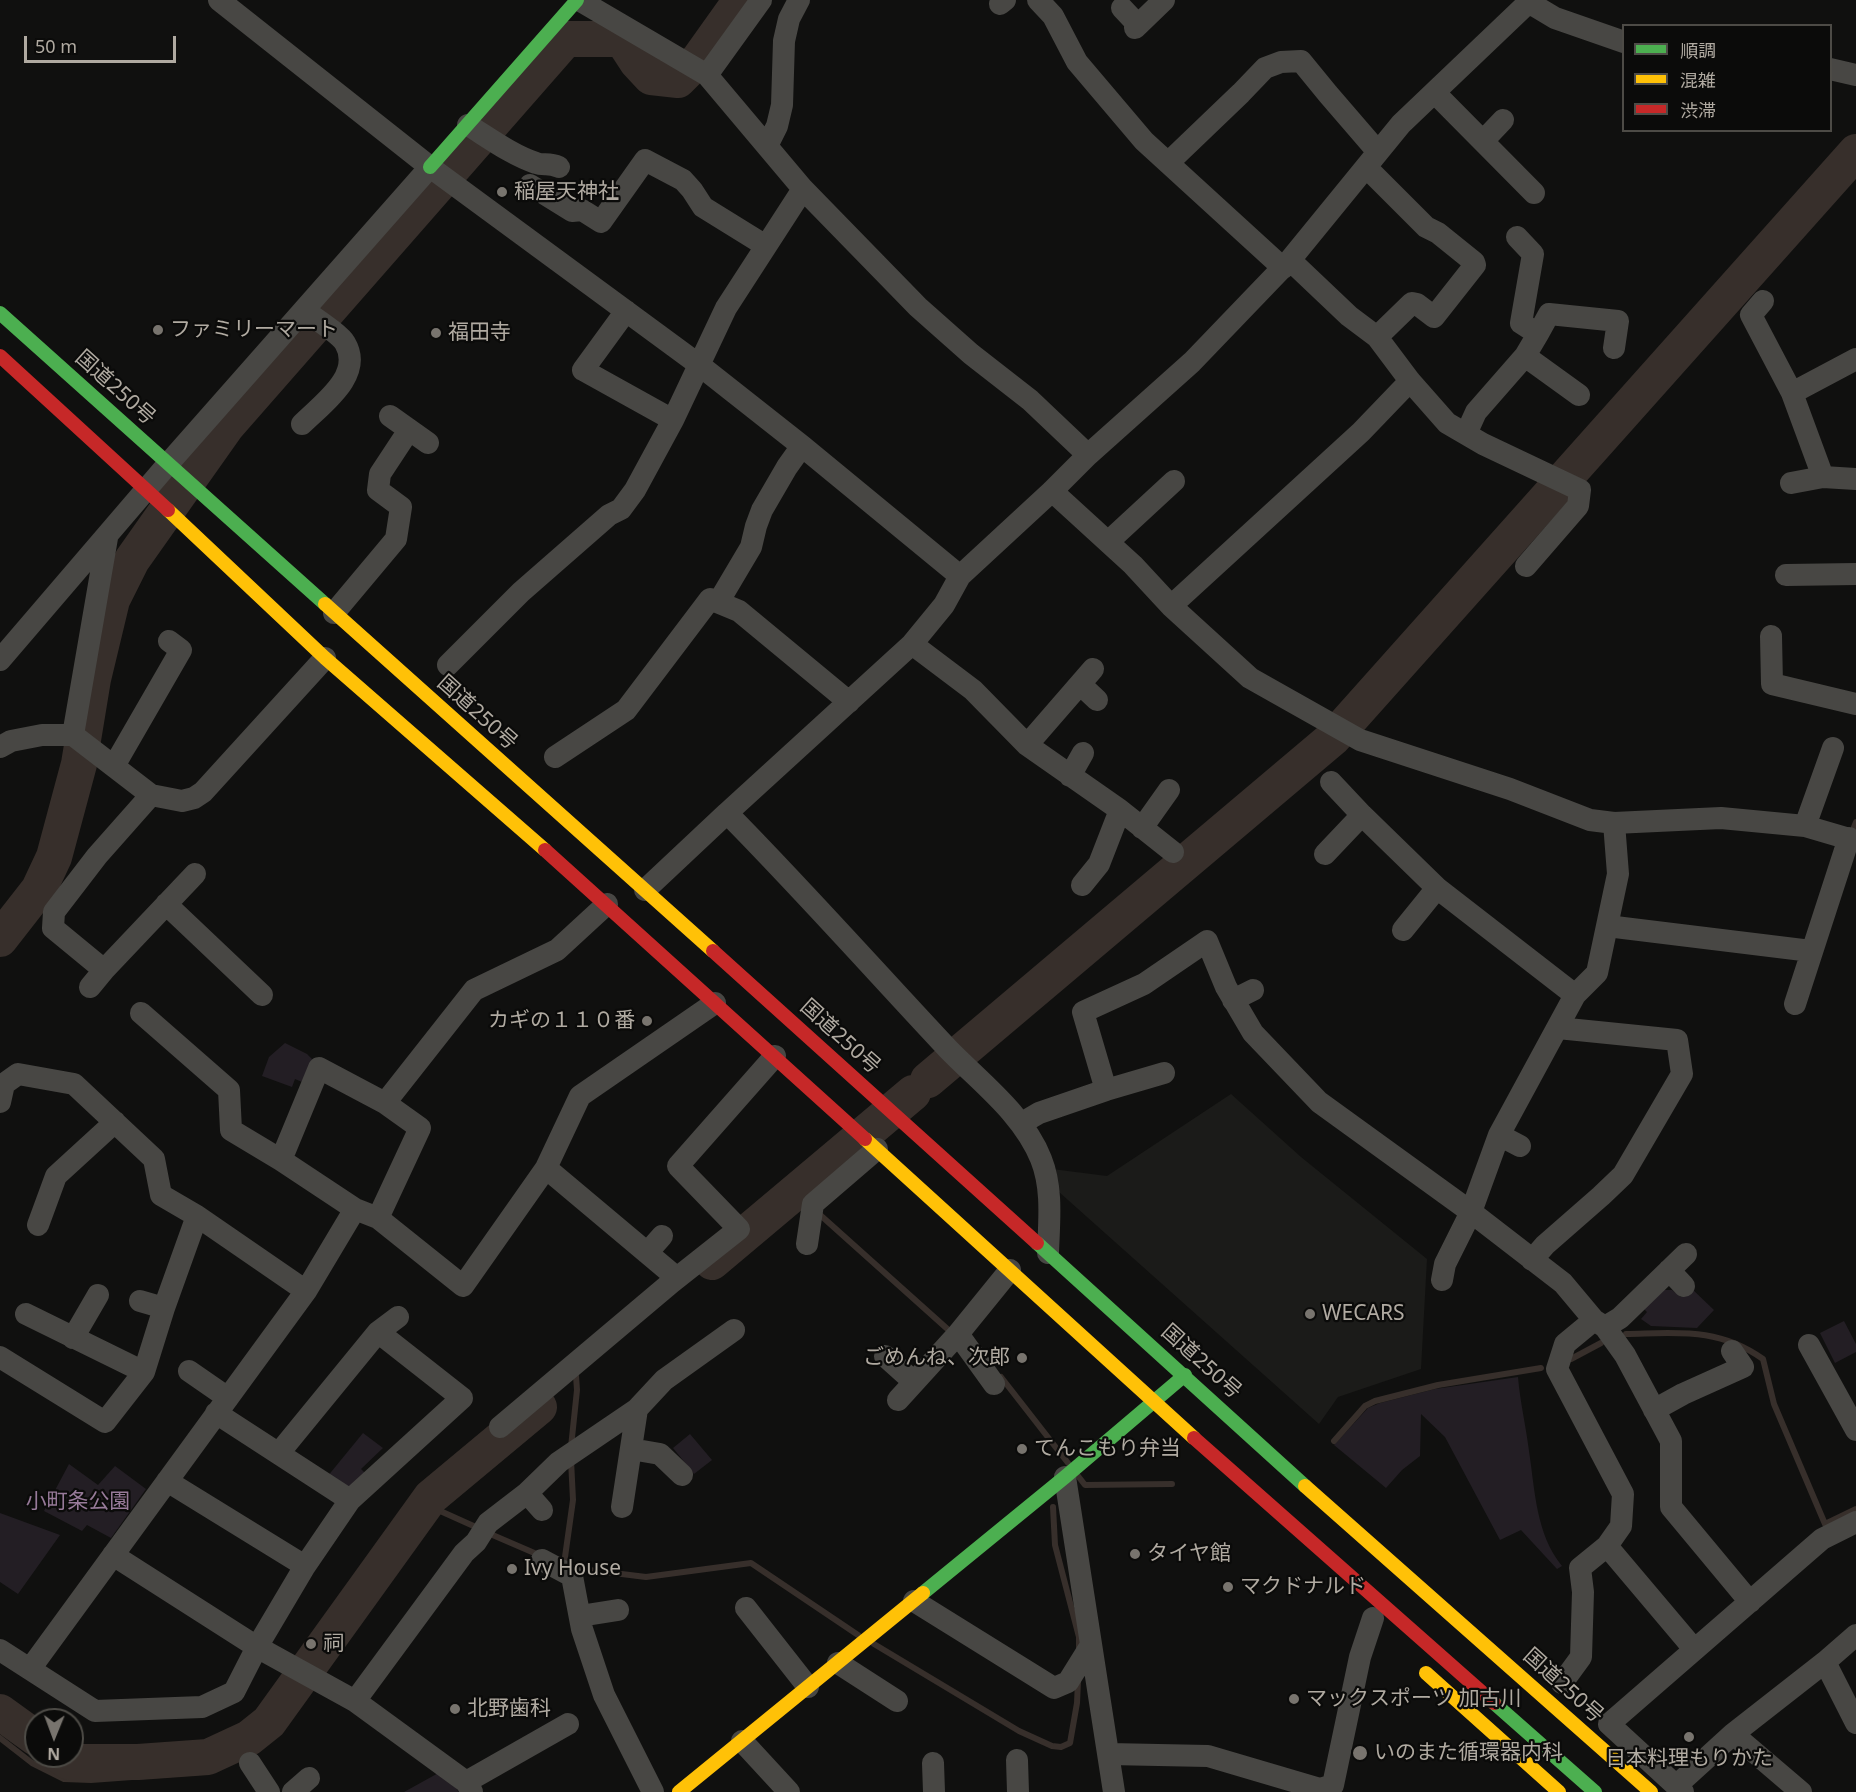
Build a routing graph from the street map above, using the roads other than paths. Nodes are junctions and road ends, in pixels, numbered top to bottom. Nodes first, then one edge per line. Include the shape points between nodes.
1 (219, 0) edge
2 (578, 0) edge
3 (761, 0) edge
4 (799, 0) edge
5 (1038, 0) edge
6 (1164, 0) edge
7 (1531, 2) edge
8 (1122, 8) dead end
9 (1622, 42) edge
10 (1832, 69) edge
11 (707, 75) junction
12 (1856, 75) edge
13 (1435, 93) junction
14 (1503, 120) dead end
15 (468, 125) junction
16 (1485, 140) junction
17 (767, 146) junction
18 (1372, 159) junction
19 (1168, 163) junction
20 (430, 167) junction
21 (559, 167) dead end
22 (530, 185) dead end
23 (803, 189) junction
24 (1534, 192) dead end
25 (1517, 237) dead end
26 (766, 246) junction
27 (1287, 264) junction
28 (1763, 301) dead end
29 (626, 311) junction
30 (0, 314) edge
31 (314, 318) junction
32 (1538, 334) junction
33 (1377, 337) junction
34 (1614, 348) dead end
35 (0, 356) edge
36 (1525, 356) junction
37 (1856, 359) edge
38 (698, 364) junction
39 (1410, 381) junction
40 (1792, 393) junction
41 (1579, 395) dead end
42 (390, 416) dead end
43 (673, 420) junction
44 (302, 424) dead end
45 (409, 430) junction
46 (1466, 434) junction
47 (428, 442) dead end
48 (802, 446) junction
49 (1088, 455) junction
50 (168, 464) junction
51 (1823, 477) junction
52 (1856, 479) edge
53 (1174, 481) dead end
54 (1791, 483) dead end
55 (147, 490) junction
56 (1052, 492) junction
57 (107, 537) junction
58 (1108, 542) junction
59 (1526, 566) dead end
60 (1856, 574) edge
61 (1786, 575) dead end
62 (960, 576) junction
63 (719, 601) junction
64 (1171, 606) junction
65 (334, 613) junction
66 (1772, 636) dead end
67 (168, 641) dead end
68 (912, 644) junction
69 (325, 658) junction
70 (0, 660) edge
71 (448, 665) dead end
72 (1097, 700) dead end
73 (849, 702) junction
74 (1855, 703) edge
75 (79, 740) junction
76 (1027, 745) junction
77 (0, 747) edge
78 (1833, 748) dead end
79 (1083, 753) dead end
80 (555, 756) dead end
81 (114, 766) junction
82 (1070, 776) junction
83 (1331, 782) dead end
84 (1169, 790) dead end
85 (151, 795) junction
86 (1120, 810) junction
87 (727, 813) junction
88 (1362, 815) junction
89 (1614, 824) junction
90 (1805, 826) junction
91 (1142, 828) junction
92 (1852, 840) edge
93 (1173, 852) dead end
94 (1325, 854) dead end
95 (195, 874) dead end
96 (1082, 885) dead end
97 (1437, 888) junction
98 (645, 890) junction
99 (166, 904) junction
100 (607, 904) junction
101 (1607, 926) junction
102 (1403, 930) dead end
103 (1811, 951) junction
104 (262, 995) dead end
105 (1575, 995) junction
106 (715, 1003) junction
107 (1795, 1004) dead end
108 (141, 1013) dead end
109 (1558, 1028) junction
110 (775, 1056) junction
111 (1164, 1072) dead end
112 (1106, 1090) junction
113 (0, 1102) edge
114 (385, 1103) junction
115 (115, 1122) junction
116 (1022, 1123) junction
117 (1499, 1135) junction
118 (1520, 1146) dead end
119 (875, 1147) junction
120 (281, 1160) junction
121 (546, 1168) junction
122 (355, 1209) junction
123 (1471, 1212) junction
124 (196, 1216) junction
125 (378, 1218) junction
126 (38, 1225) dead end
127 (662, 1236) dead end
128 (807, 1244) dead end
129 (647, 1253) junction
130 (1048, 1253) junction
131 (1686, 1254) dead end
132 (1532, 1260) junction
133 (1010, 1270) junction
134 (677, 1278) junction
135 (1442, 1280) dead end
136 (306, 1291) junction
137 (98, 1295) dead end
138 (140, 1301) dead end
139 (164, 1308) junction
140 (26, 1314) dead end
141 (398, 1317) dead end
142 (1599, 1324) junction
143 (734, 1330) dead end
144 (378, 1332) junction
145 (958, 1334) junction
146 (73, 1338) junction
147 (1809, 1345) dead end
148 (1732, 1351) dead end
149 (885, 1356) dead end
150 (0, 1357) edge
151 (189, 1371) dead end
152 (144, 1372) junction
153 (1185, 1375) junction
154 (914, 1382) junction
155 (993, 1384) dead end
156 (898, 1400) dead end
157 (1154, 1402) junction
158 (222, 1406) junction
159 (637, 1409) junction
160 (1654, 1410) junction
161 (500, 1427) dead end
162 (1856, 1430) edge
163 (631, 1449) junction
164 (279, 1453) junction
165 (682, 1475) dead end
166 (1065, 1477) junction
167 (167, 1481) junction
168 (527, 1493) junction
169 (1317, 1497) junction
170 (350, 1500) junction
171 (622, 1507) dead end
172 (542, 1510) dead end
173 (1856, 1522) edge
174 (1305, 1537) junction
175 (1607, 1546) junction
176 (1402, 1554) dead end
177 (113, 1555) junction
178 (542, 1560) dead end
179 (305, 1566) junction
180 (914, 1601) junction
181 (1750, 1602) junction
182 (746, 1608) dead end
183 (618, 1610) dead end
184 (1370, 1615) joint
185 (580, 1616) junction
186 (1856, 1635) edge
187 (257, 1647) junction
188 (1694, 1649) junction
189 (0, 1650) edge
190 (1084, 1656) junction
191 (1825, 1662) junction
192 (838, 1663) junction
193 (1417, 1665) dead end
194 (30, 1670) junction
195 (1562, 1683) dead end
196 (808, 1687) junction
197 (355, 1701) junction
198 (897, 1701) dead end
199 (1856, 1723) edge
200 (568, 1724) dead end
201 (1733, 1734) junction
202 (742, 1742) junction
203 (1109, 1754) junction
204 (1017, 1760) dead end
205 (250, 1762) dead end
206 (933, 1763) dead end
207 (469, 1787) edge
208 (1680, 1789) edge
209 (269, 1792) edge
210 (653, 1792) edge
211 (679, 1792) edge
212 (789, 1792) edge
213 (934, 1792) edge
214 (1018, 1792) edge
215 (1114, 1792) edge
216 (1559, 1792) edge
217 (1595, 1792) edge
218 (1651, 1792) edge
219 (1801, 1792) edge

1 - 20 street
2 - 11 street
2 - 15 main road
3 - 11 street
4 - 17 street via 784,41 782,105
5 - 19 street via 1053,16 1077,62 1144,141
6 - 8 street via 1137,26
7 - 9 street via 1555,18
7 - 13 street
10 - 12 street
11 - 17 street
13 - 16 street
13 - 18 street via 1401,124
14 - 16 street
15 - 20 main road
15 - 21 street via 538,164 549,162
16 - 24 street
17 - 23 street
18 - 19 street via 1301,61 1265,68
18 - 27 street
18 - 33 street via 1426,227 1475,265 1434,317 1412,303
19 - 27 street
20 - 29 street
20 - 31 street
22 - 26 street via 572,211 582,210 601,222 645,160 683,180 703,207
23 - 26 street
23 - 49 street via 918,307 1030,399
25 - 32 street via 1533,254 1521,323
26 - 38 street via 726,308
27 - 33 street
27 - 49 street via 1192,362
28 - 40 street via 1751,315
29 - 38 street
29 - 43 street via 583,370
30 - 50 main road, 国道250号
31 - 44 street via 345,342 349,368 340,386
31 - 50 street
32 - 34 street via 1549,314 1618,321
32 - 36 street
33 - 39 street
35 - 55 main road
36 - 41 street
36 - 46 street via 1476,412
37 - 40 street
38 - 43 street
38 - 48 street
39 - 46 street via 1447,423
39 - 64 street
40 - 51 street
42 - 45 street
43 - 71 street via 621,508 521,592
45 - 47 street
45 - 65 street via 380,474 378,490 401,507 396,539
46 - 59 street via 1580,490 1578,506
48 - 62 street
48 - 63 street via 762,510 751,547
49 - 56 street
50 - 55 street
50 - 65 main road, 国道250号
51 - 52 street
51 - 54 street
53 - 58 street
55 - 57 street
55 - 69 main road
56 - 58 street
56 - 62 street
57 - 70 street
57 - 75 street
58 - 64 street
60 - 61 street
62 - 68 street via 944,605
63 - 73 street via 739,611
63 - 80 street via 711,599 626,710
64 - 89 street via 1250,678 1360,740 1590,820
65 - 98 main road, 国道250号
66 - 74 street via 1770,694
67 - 81 street via 181,650 154,677
68 - 73 street
68 - 76 street via 973,690
69 - 85 street via 203,792 182,801
69 - 100 main road
72 - 76 street via 1086,676
73 - 87 street
75 - 77 street via 32,737
75 - 81 street
76 - 82 street
78 - 90 street
79 - 82 street
81 - 85 street
82 - 86 street
83 - 88 street
84 - 91 street
85 - 99 street via 54,912 54,928 97,979
86 - 91 street
86 - 96 street via 1099,864
87 - 98 street
87 - 116 street
88 - 94 street
88 - 97 street
89 - 90 street via 1721,818
89 - 101 street via 1618,874
90 - 92 street
91 - 93 street
92 - 103 street
95 - 99 street
97 - 102 street
97 - 105 street
98 - 130 main road, 国道250号
99 - 104 street
100 - 106 main road
100 - 114 street via 557,950 474,990
101 - 103 street
101 - 105 street via 1597,973
103 - 107 street
105 - 109 street
106 - 110 main road
106 - 121 street via 580,1096
108 - 120 street via 229,1089 231,1130
109 - 117 street
109 - 132 street via 1677,1040 1682,1074 1623,1175
110 - 119 main road
110 - 134 street via 678,1166 739,1229
111 - 112 street
112 - 116 street via 1039,1113
112 - 123 street via 1083,1012 1144,984 1213,938 1243,995 1253,1033 1298,1067 1319,1102
113 - 115 street via 3,1084 18,1074 74,1084
114 - 120 street via 319,1068
114 - 125 street via 420,1128
115 - 124 street via 154,1159 161,1195
115 - 126 street via 56,1176
116 - 130 street via 1041,1159 1049,1192
117 - 118 street
117 - 123 street
119 - 128 street via 813,1204
119 - 133 main road
120 - 122 street
121 - 125 street via 464,1286
121 - 129 street
122 - 125 street
122 - 136 street
123 - 132 street
123 - 135 street via 1445,1264
124 - 136 street
124 - 139 street
127 - 129 street
129 - 134 street
130 - 153 main road, 国道250号
131 - 142 street via 1676,1278 1620,1318
132 - 142 street via 1563,1283
133 - 145 street
133 - 157 main road
134 - 161 street
136 - 158 street
137 - 146 street
138 - 139 street
139 - 152 street
140 - 146 street
141 - 144 street
142 - 160 street via 1625,1355
142 - 175 street via 1565,1344 1557,1369 1623,1494 1621,1526
143 - 159 street via 663,1380
144 - 164 street
144 - 170 street via 462,1398
145 - 154 street
145 - 155 street
146 - 152 street
147 - 162 street via 1815,1371
148 - 160 street via 1743,1367
149 - 154 street
150 - 152 street via 105,1422
151 - 158 street
153 - 157 main road
153 - 169 main road, 国道250号
154 - 156 street
157 - 166 main road
157 - 174 main road
158 - 164 street
158 - 167 street
159 - 163 street
159 - 168 street via 559,1462
160 - 181 street via 1671,1441 1671,1507
163 - 165 street via 660,1454
163 - 171 street
164 - 170 street
166 - 180 main road
166 - 190 street
167 - 177 street
167 - 179 street
168 - 172 street
168 - 197 street via 482,1532
169 - 176 main road
169 - 218 main road, 国道250号
170 - 179 street
173 - 181 street via 1822,1539
174 - 184 main road
174 - 217 main road
175 - 188 street
175 - 195 street via 1580,1568 1581,1657
177 - 187 street
177 - 194 street
178 - 185 street via 567,1573
179 - 187 street
180 - 190 street via 1053,1688 1068,1682
180 - 192 main road
181 - 188 street
182 - 196 street
183 - 185 street
184 - 203 street via 1333,1785 1320,1789 1208,1756
185 - 210 street via 604,1695
186 - 191 street
187 - 194 street via 234,1692 202,1707 95,1711
187 - 197 street
188 - 208 street via 1605,1721
189 - 194 street
190 - 203 street
191 - 199 street
191 - 201 street
192 - 196 main road
192 - 198 street
193 - 216 main road
196 - 202 main road
197 - 207 street
200 - 207 street
201 - 208 street
201 - 219 street
202 - 211 main road
202 - 212 street
203 - 215 street
204 - 214 street
205 - 209 street
206 - 213 street

